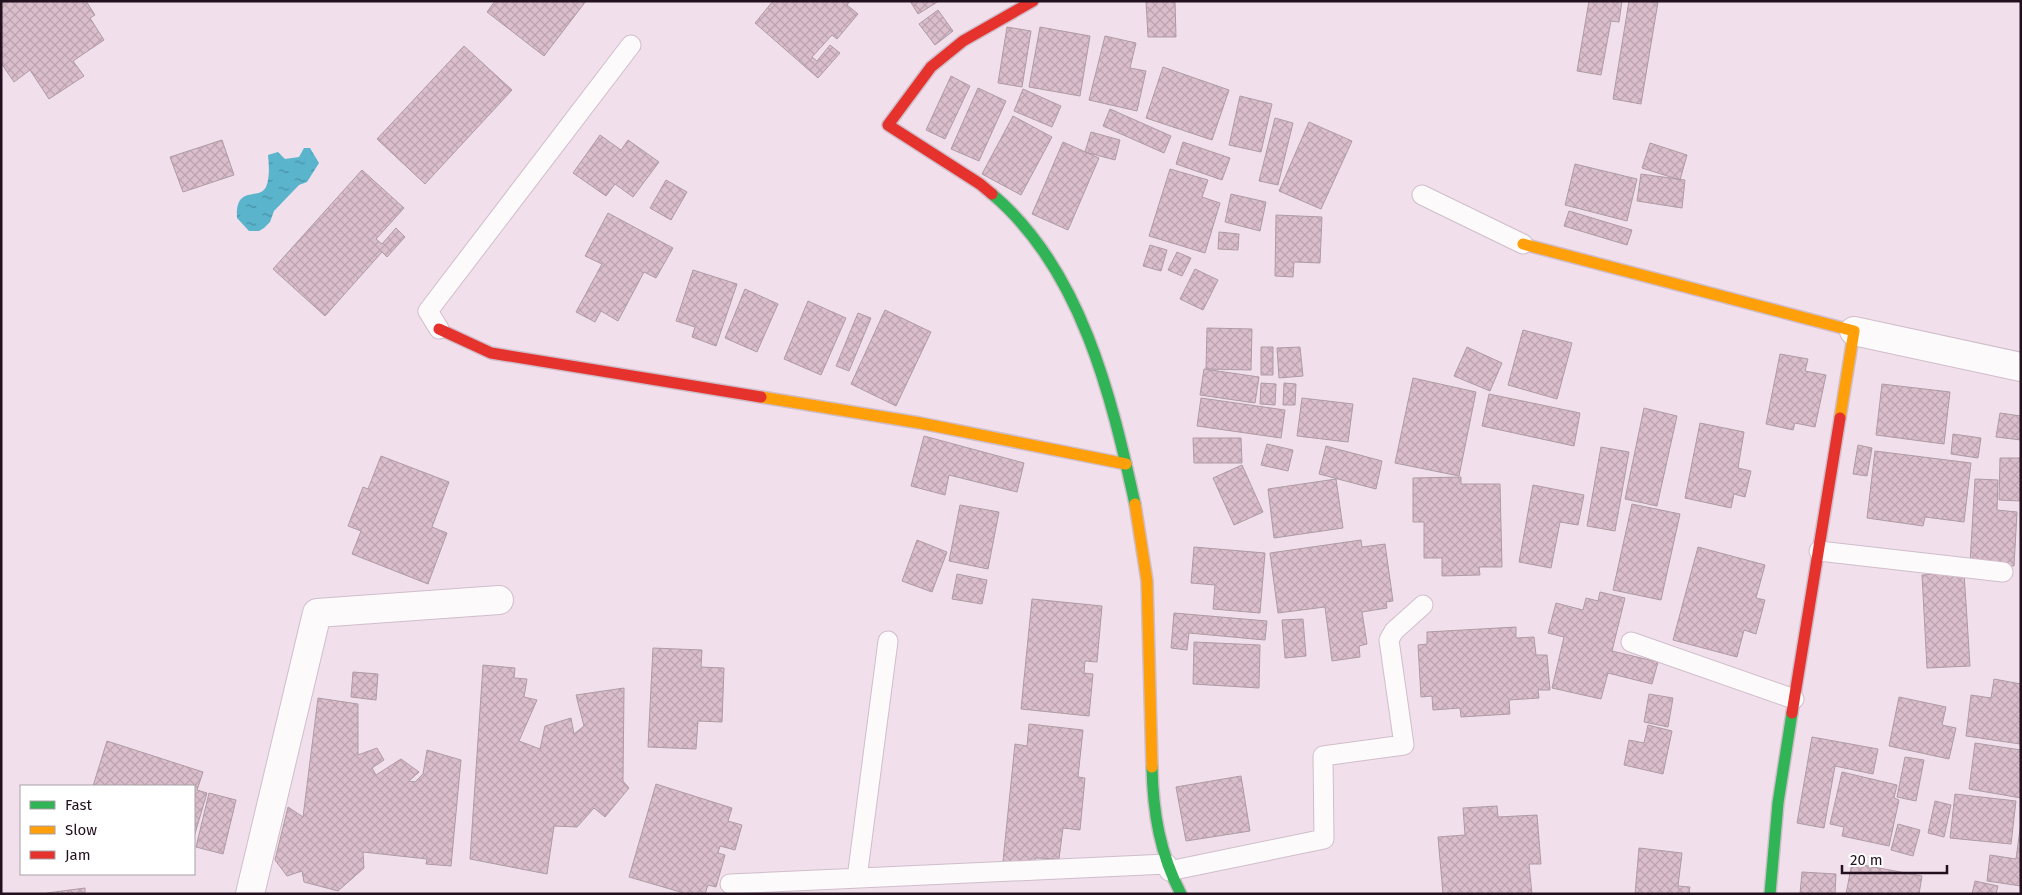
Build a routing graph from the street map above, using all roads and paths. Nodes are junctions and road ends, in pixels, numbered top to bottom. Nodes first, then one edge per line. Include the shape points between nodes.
1 (1033, 1) edge
2 (631, 45) dead end
3 (1422, 195) dead end
4 (1523, 244) joint
5 (439, 329) joint
6 (1854, 331) junction
7 (2021, 367) edge
8 (1126, 464) junction
9 (1818, 551) junction
10 (2003, 572) dead end
11 (499, 600) dead end
12 (1424, 605) dead end
13 (888, 641) dead end
14 (1631, 642) dead end
15 (1794, 699) junction
16 (1168, 868) junction
17 (857, 878) junction
18 (730, 884) dead end
19 (250, 894) edge
20 (1181, 894) edge
21 (1770, 894) edge

1 - 8 street via 963,41 931,67 888,124 980,184 1006,206 1033,237 1058,275 1098,359
2 - 5 lane via 428,312
3 - 4 lane
4 - 6 street
5 - 8 street via 491,353 920,423
6 - 7 street
6 - 9 street
8 - 16 street via 1148,581 1153,808
9 - 10 lane
9 - 15 street
11 - 19 street via 317,613
12 - 16 lane via 1394,631 1389,640 1404,745 1323,756 1324,839
13 - 17 lane
14 - 15 lane
15 - 21 street via 1778,803
16 - 17 lane
16 - 20 street
17 - 18 lane

